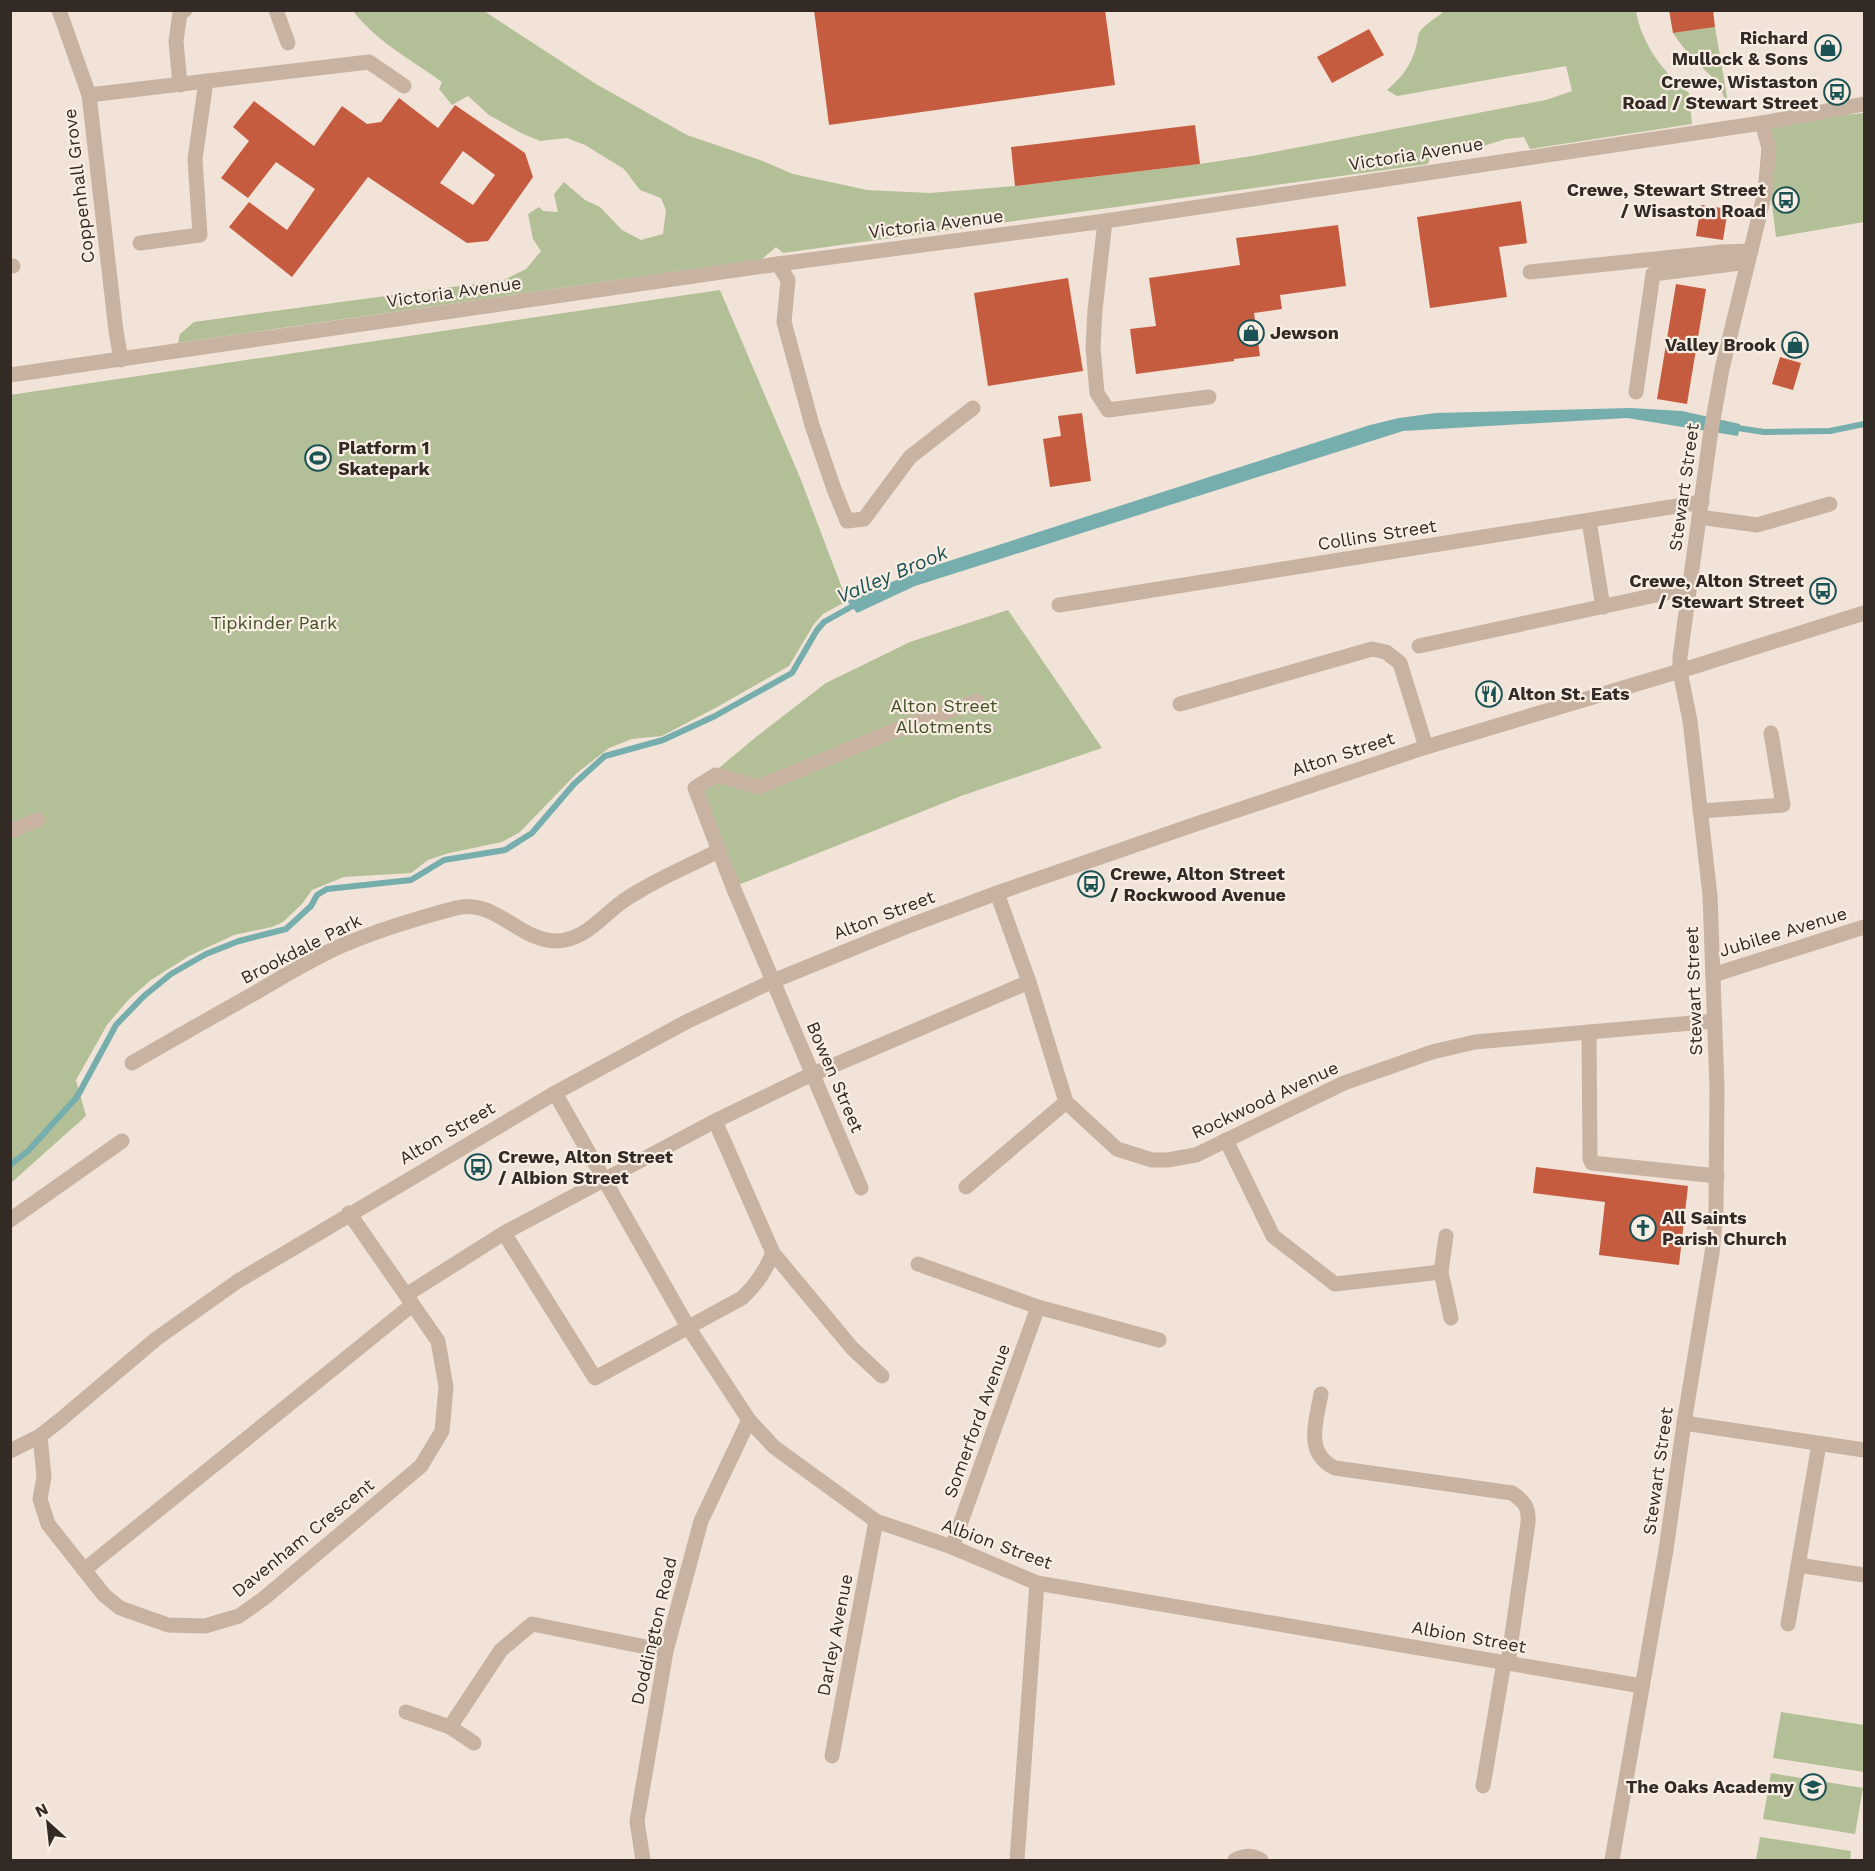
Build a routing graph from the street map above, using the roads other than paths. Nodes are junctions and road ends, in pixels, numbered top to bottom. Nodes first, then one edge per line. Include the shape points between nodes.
1 (59, 10) edge
2 (185, 10) edge
3 (276, 10) edge
4 (288, 43) dead end
5 (206, 81) junction
6 (180, 85) junction
7 (404, 86) dead end
8 (89, 95) junction
9 (1864, 104) edge
10 (1762, 123) junction
11 (1105, 221) junction
12 (140, 243) dead end
13 (1749, 257) junction
14 (778, 264) junction
15 (1530, 272) dead end
16 (121, 360) junction
17 (10, 375) edge
18 (1636, 392) dead end
19 (1209, 397) dead end
20 (973, 408) dead end
21 (1830, 504) dead end
22 (1701, 509) junction
23 (1589, 521) junction
24 (1688, 593) junction
25 (1059, 605) dead end
26 (1603, 607) junction
27 (1864, 613) edge
28 (1419, 646) dead end
29 (1680, 671) junction
30 (978, 700) dead end
31 (1180, 704) dead end
32 (1771, 733) dead end
33 (1426, 747) junction
34 (1700, 811) junction
35 (38, 820) dead end
36 (10, 831) edge
37 (718, 851) junction
38 (997, 893) junction
39 (1864, 927) edge
40 (1713, 975) junction
41 (773, 981) junction
42 (1029, 982) junction
43 (1715, 1021) junction
44 (1589, 1032) junction
45 (132, 1063) dead end
46 (813, 1074) junction
47 (555, 1093) junction
48 (1066, 1102) junction
49 (715, 1120) junction
50 (1226, 1140) junction
51 (122, 1141) dead end
52 (1717, 1176) junction
53 (603, 1179) junction
54 (966, 1187) dead end
55 (861, 1188) dead end
56 (349, 1213) junction
57 (10, 1220) edge
58 (504, 1233) junction
59 (1446, 1236) dead end
60 (773, 1253) junction
61 (918, 1264) dead end
62 (1441, 1272) junction
63 (409, 1300) junction
64 (1038, 1307) junction
65 (1451, 1318) dead end
66 (688, 1327) junction
67 (1159, 1340) dead end
68 (882, 1376) dead end
69 (1321, 1394) dead end
70 (749, 1420) junction
71 (1683, 1423) junction
72 (40, 1436) junction
73 (1819, 1444) junction
74 (1864, 1450) edge
75 (10, 1451) edge
76 (876, 1521) junction
77 (952, 1547) junction
78 (1798, 1565) junction
79 (84, 1570) junction
80 (1864, 1575) edge
81 (1037, 1583) junction
82 (1788, 1624) dead end
83 (666, 1651) junction
84 (1506, 1663) junction
85 (1642, 1686) junction
86 (406, 1712) dead end
87 (450, 1727) junction
88 (474, 1743) dead end
89 (832, 1756) dead end
90 (1483, 1786) dead end
91 (643, 1860) edge
92 (1017, 1860) edge
93 (1235, 1860) edge
94 (1262, 1860) edge
95 (1612, 1860) edge

1 - 8 street, Coppenhall Grove
2 - 6 street via 180,13 176,41
3 - 4 street
5 - 6 street
5 - 7 street via 369,62
5 - 12 street via 195,159 200,235
6 - 8 street
8 - 16 street, Coppenhall Grove
9 - 10 street, Victoria Avenue
10 - 11 street, Victoria Avenue
10 - 13 street, Stewart Street via 1769,148 1766,192
11 - 14 street, Victoria Avenue
11 - 19 street via 1093,347 1097,393 1108,410
13 - 15 street via 1711,253
13 - 18 street via 1653,274
13 - 22 street, Stewart Street via 1722,369
14 - 16 street, Victoria Avenue
14 - 20 street via 788,280 784,322 812,426 847,521 864,519 910,457
16 - 17 street, Victoria Avenue
21 - 22 street, Collins Street via 1756,525
22 - 23 street, Collins Street
22 - 24 street, Stewart Street
23 - 25 street, Collins Street
23 - 26 street
24 - 26 street via 1670,592
24 - 29 street, Stewart Street
26 - 28 street
27 - 29 street, Alton Street
29 - 33 street, Alton Street
29 - 34 street, Stewart Street
30 - 37 street via 758,787 716,776 695,788
31 - 33 street via 1372,649 1386,652 1400,663
32 - 34 street via 1783,805
33 - 38 street, Alton Street
34 - 40 street, Stewart Street via 1710,894
35 - 36 street
37 - 41 street
37 - 45 street, Brookdale Park via 643,888 588,930 558,941 541,940 488,909 475,907 459,907 380,931 302,965
38 - 41 street, Alton Street
38 - 42 street
39 - 40 street, Jubilee Avenue
40 - 43 street, Stewart Street
41 - 46 street, Bowen Street
41 - 47 street, Alton Street via 688,1021
42 - 46 street
42 - 48 street
43 - 44 street, Rockwood Avenue
43 - 52 street, Stewart Street
44 - 50 street, Rockwood Avenue via 1475,1042 1432,1052 1344,1083
44 - 52 street via 1592,1163
46 - 49 street
46 - 55 street, Bowen Street
47 - 53 street, Albion Street
47 - 56 street, Alton Street
48 - 50 street, Rockwood Avenue via 1117,1149 1138,1157 1182,1158
48 - 54 street
49 - 53 street
49 - 60 street
50 - 62 street via 1273,1236 1335,1284
51 - 57 street
52 - 71 street, Stewart Street via 1712,1253
53 - 58 street
53 - 66 street, Albion Street
56 - 63 street, Davenham Crescent
56 - 72 street, Alton Street via 192,1312
58 - 63 street
58 - 66 street via 595,1378
59 - 62 street
60 - 66 street via 754,1287
60 - 68 street via 852,1348
61 - 64 street
62 - 65 street
63 - 79 street
63 - 79 street, Davenham Crescent via 438,1341 446,1387 442,1431 421,1466 263,1599 239,1616 206,1626 168,1625 120,1608
64 - 67 street
64 - 77 street, Somerford Avenue
66 - 70 street, Albion Street
69 - 84 street via 1314,1438 1321,1459 1327,1464 1512,1493 1524,1501 1529,1510 1528,1523
70 - 76 street, Albion Street via 774,1447
70 - 83 street, Doddington Road via 701,1521
71 - 73 street
71 - 85 street, Stewart Street
72 - 75 street, Alton Street
72 - 79 street, Davenham Crescent via 44,1477 40,1498 48,1524
73 - 74 street
73 - 78 street
76 - 77 street, Albion Street
76 - 89 street, Darley Avenue
77 - 81 street, Albion Street
78 - 80 street
78 - 82 street
81 - 84 street, Albion Street
81 - 92 street
83 - 87 street via 532,1624 501,1650
83 - 91 street, Doddington Road via 637,1821
84 - 85 street, Albion Street
84 - 90 street
85 - 95 street, Stewart Street
86 - 87 street
87 - 88 street
93 - 94 street via 1245,1856

